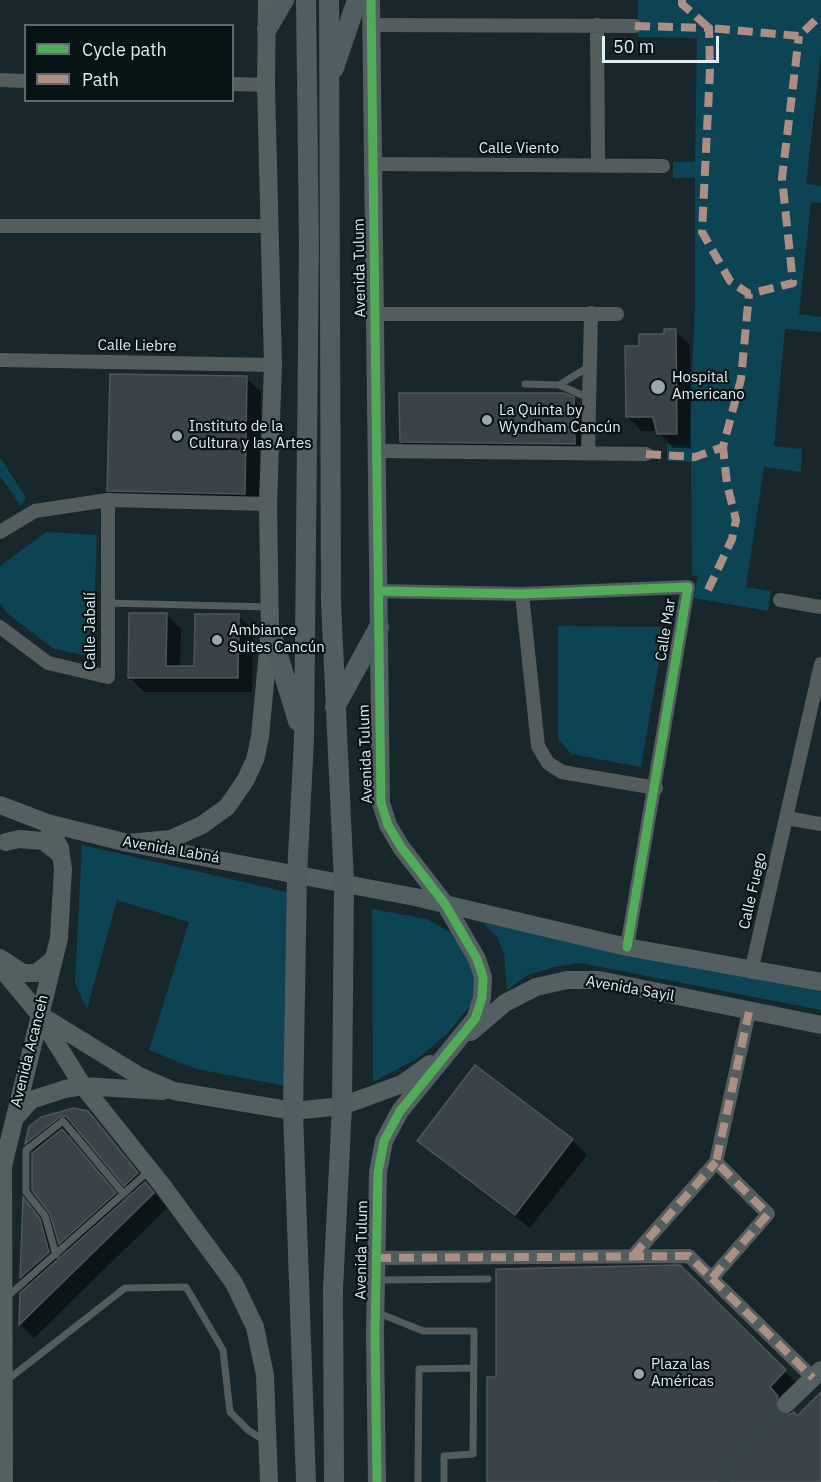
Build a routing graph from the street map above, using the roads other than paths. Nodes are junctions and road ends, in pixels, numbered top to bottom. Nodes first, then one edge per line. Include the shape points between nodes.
1 (267, 0) edge
2 (284, 0) edge
3 (306, 0) edge
4 (329, 0) edge
5 (357, 0) edge
6 (371, 0) edge
7 (597, 24) junction
8 (371, 25) junction
9 (635, 26) dead end
10 (267, 29) junction
11 (0, 80) edge
12 (24, 81) edge
13 (234, 84) edge
14 (266, 85) junction
15 (329, 85) junction
16 (374, 164) junction
17 (598, 165) junction
18 (663, 166) dead end
19 (0, 226) edge
20 (270, 226) junction
21 (591, 313) junction
22 (375, 314) junction
23 (617, 314) dead end
24 (0, 360) edge
25 (273, 364) junction
26 (590, 366) junction
27 (525, 384) dead end
28 (559, 385) junction
29 (589, 398) junction
30 (379, 451) junction
31 (588, 453) junction
32 (646, 454) dead end
33 (108, 500) junction
34 (268, 504) junction
35 (0, 532) edge
36 (379, 591) junction
37 (522, 594) junction
38 (780, 600) dead end
39 (107, 603) junction
40 (270, 607) junction
41 (821, 607) edge
42 (0, 627) edge
43 (379, 627) junction
44 (270, 629) junction
45 (821, 664) edge
46 (335, 706) junction
47 (304, 740) junction
48 (656, 788) junction
49 (0, 805) edge
50 (786, 818) junction
51 (47, 823) junction
52 (821, 824) edge
53 (128, 843) junction
54 (3, 845) edge
55 (61, 855) junction
56 (297, 876) junction
57 (344, 883) junction
58 (445, 904) junction
59 (627, 947) junction
60 (0, 958) edge
61 (54, 959) junction
62 (0, 967) edge
63 (751, 972) junction
64 (821, 982) edge
65 (749, 1012) junction
66 (39, 1016) junction
67 (821, 1025) edge
68 (446, 1053) junction
69 (83, 1086) junction
70 (174, 1091) junction
71 (342, 1106) junction
72 (293, 1111) junction
73 (12, 1122) junction
74 (716, 1162) junction
75 (150, 1170) junction
76 (123, 1193) junction
77 (56, 1255) junction
78 (633, 1256) junction
79 (376, 1258) junction
80 (712, 1278) junction
81 (488, 1279) dead end
82 (376, 1280) junction
83 (3, 1301) junction
84 (376, 1312) junction
85 (1, 1349) edge
86 (474, 1368) junction
87 (817, 1374) edge
88 (2, 1385) junction
89 (786, 1404) tunnel mouth
90 (266, 1442) junction
91 (306, 1455) junction
92 (4, 1482) edge
93 (269, 1482) edge
94 (301, 1482) edge
95 (306, 1482) edge
96 (334, 1482) edge
97 (377, 1482) edge
98 (418, 1482) edge
99 (444, 1482) edge

1 - 10 street
2 - 10 main road
3 - 47 main road via 309,246
4 - 15 main road, Avenida Tulum
5 - 15 main road
6 - 8 street, Avenida Tulum
7 - 8 street
7 - 9 street
7 - 17 street
8 - 16 street, Avenida Tulum
10 - 14 street
11 - 12 street
13 - 14 street
14 - 20 street
15 - 46 main road, Avenida Tulum
16 - 17 street, Calle Viento
16 - 22 street, Avenida Tulum
17 - 18 street, Calle Viento
19 - 20 street
20 - 25 street
21 - 22 street
21 - 23 street
21 - 26 street
22 - 30 street, Avenida Tulum
24 - 25 street, Calle Liebre
25 - 34 street
26 - 28 lane
26 - 29 street
27 - 28 lane
28 - 29 lane
29 - 31 street
30 - 31 street
30 - 36 street, Avenida Tulum
31 - 32 street
33 - 34 street
33 - 35 street via 35,511
33 - 39 street, Calle Jabalí
34 - 40 street
36 - 37 street, Calle Mar
36 - 43 street, Avenida Tulum
37 - 48 street via 538,747 548,763 562,772
37 - 48 street, Calle Mar via 688,587
38 - 41 street
39 - 40 lane
39 - 42 street, Calle Jabalí via 108,677 48,663
40 - 44 street
43 - 46 main road
43 - 58 street, Avenida Tulum via 381,803 400,847
44 - 47 main road
44 - 53 street via 260,737 245,781 227,807 202,825 171,838
45 - 50 street, Calle Fuego
46 - 57 main road, Avenida Tulum
47 - 56 main road
48 - 59 street, Calle Mar
49 - 51 street, Avenida Labná
50 - 52 street
50 - 63 street, Calle Fuego
51 - 53 street, Avenida Labná
51 - 54 street
51 - 55 street, Avenida Acanceh
53 - 56 street, Avenida Labná
54 - 55 street via 32,839 43,841
55 - 61 street, Avenida Acanceh via 62,910
56 - 57 street, Avenida Labná
56 - 72 main road
57 - 58 street
57 - 71 main road, Avenida Tulum
58 - 59 street
58 - 68 street, Avenida Tulum via 483,977 476,1019
59 - 63 street
60 - 61 street via 23,973 36,973
61 - 66 street, Avenida Acanceh
62 - 66 street
63 - 64 street
65 - 67 street, Avenida Sayil
65 - 68 street, Avenida Sayil via 599,980 567,980 536,987 505,1004
65 - 74 street
66 - 69 street
66 - 70 street via 139,1076
66 - 73 street, Avenida Acanceh
68 - 71 street, Avenida Sayil via 402,1084
68 - 79 street, Avenida Tulum via 400,1112 384,1141 378,1172
69 - 70 street
69 - 73 street via 39,1096
69 - 75 street
70 - 72 street
71 - 72 street, Avenida Sayil
71 - 96 main road, Avenida Tulum via 333,1289
72 - 91 main road
73 - 83 street, Avenida Acanceh via 3,1166
74 - 78 street
74 - 80 street via 768,1214
75 - 76 lane
75 - 90 street via 234,1283 255,1327 265,1375
76 - 77 lane
76 - 77 lane via 63,1121 26,1150 26,1192 45,1216
77 - 83 lane
78 - 79 street
78 - 80 street via 689,1256
79 - 82 street, Avenida Tulum
80 - 87 street
81 - 82 lane
82 - 84 street, Avenida Tulum
83 - 85 street, Avenida Acanceh
84 - 86 lane via 423,1331 474,1331
84 - 97 street, Avenida Tulum
85 - 88 street, Avenida Acanceh
86 - 98 lane via 419,1369
86 - 99 lane via 473,1454 444,1456
87 - 89 street
88 - 90 lane via 125,1287 186,1287 223,1350 230,1412 248,1431
88 - 92 street, Avenida Acanceh
90 - 93 street
91 - 94 main road
91 - 95 main road

